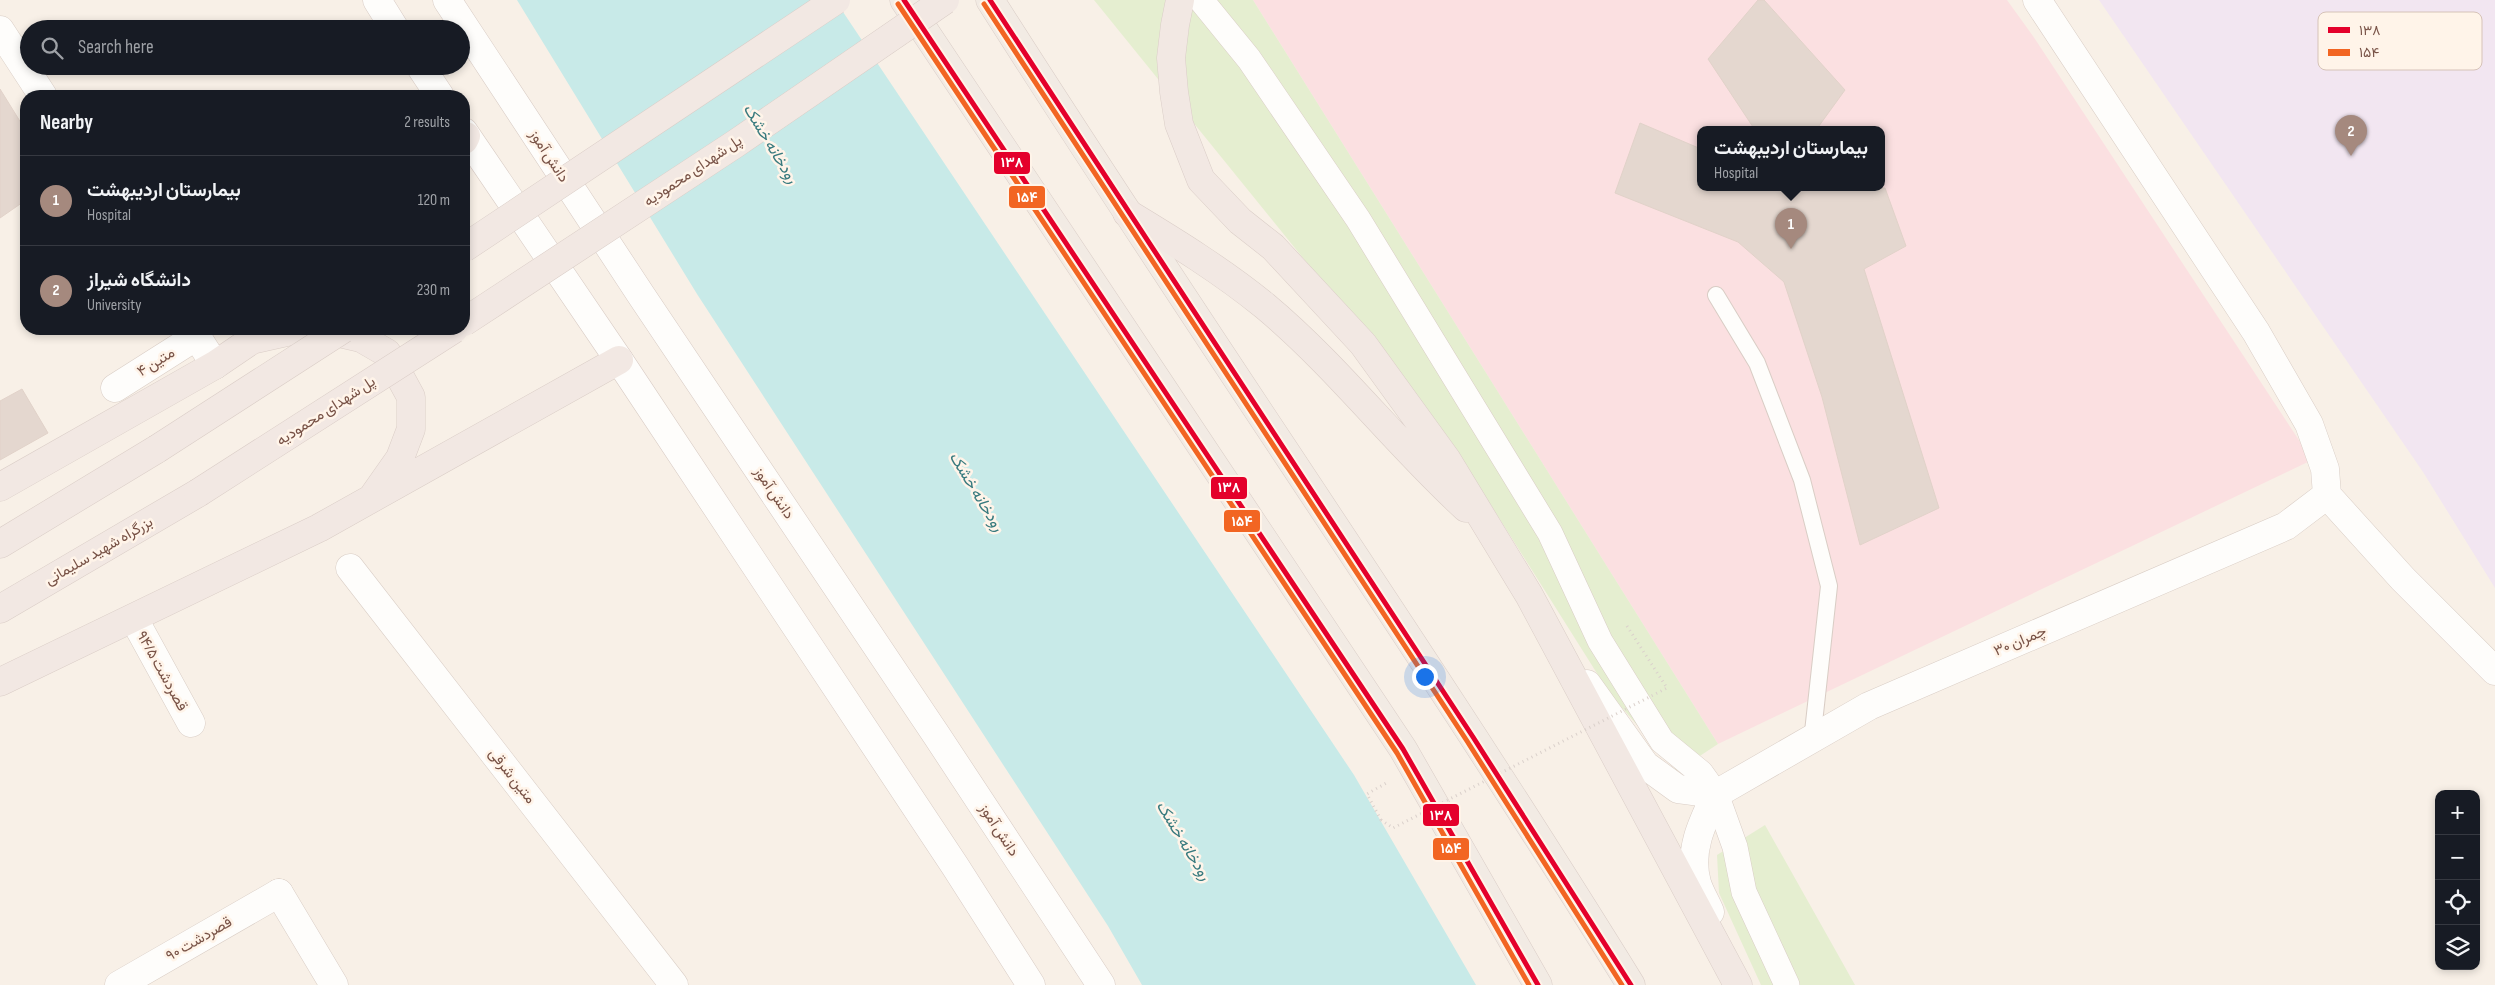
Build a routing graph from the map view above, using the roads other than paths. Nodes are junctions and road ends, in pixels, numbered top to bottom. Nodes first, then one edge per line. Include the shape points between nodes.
1 (377, 0) edge
2 (448, 0) edge
3 (836, 0) edge
4 (904, 0) edge
5 (945, 0) edge
6 (990, 0) edge
7 (1180, 0) edge
8 (1201, 0) edge
9 (2037, 0) edge
10 (389, 20) edge
11 (461, 20) edge
12 (0, 30) edge
13 (470, 34) edge
14 (20, 61) edge
15 (29, 75) edge
16 (426, 75) edge
17 (39, 90) edge
18 (436, 90) edge
19 (470, 143) edge
20 (1127, 213) junction
21 (470, 244) edge
22 (1716, 295) dead end
23 (470, 318) edge
24 (191, 335) edge
25 (197, 335) edge
26 (258, 335) edge
27 (334, 335) edge
28 (347, 335) edge
29 (445, 335) edge
30 (619, 360) junction
31 (215, 364) junction
32 (114, 388) dead end
33 (0, 487) edge
34 (198, 493) joint
35 (2327, 495) junction
36 (370, 501) junction
37 (1490, 529) junction
38 (0, 544) edge
39 (350, 568) dead end
40 (1529, 595) junction
41 (0, 609) edge
42 (134, 619) junction
43 (2495, 671) edge
44 (0, 682) edge
45 (191, 723) dead end
46 (1812, 741) junction
47 (1716, 794) junction
48 (119, 985) edge
49 (334, 985) edge
50 (674, 985) edge
51 (1031, 985) edge
52 (1100, 985) edge
53 (1538, 985) edge
54 (1631, 985) edge
55 (1739, 985) edge
56 (1787, 985) edge

1 - 10 street
2 - 11 street, دانش آموز
3 - 21 highway, bridge
4 - 53 main road via 1414,767
5 - 23 highway, پل شهدای محمودیه, bridge via 735,144
6 - 20 main road
7 - 37 highway via 1171,58 1178,124 1201,180 1240,221 1274,247 1363,344 1447,460
8 - 47 street via 1249,59 1358,219 1550,534 1600,641 1662,741 1701,773
9 - 35 street via 2261,340 2309,424 2325,469
12 - 14 street
13 - 52 street, دانش آموز
15 - 17 street
16 - 18 street
19 - 30 street
20 - 37 highway via 1209,263 1266,307 1317,355 1429,474
20 - 54 main road via 1441,687
22 - 46 lane via 1757,362 1802,480 1829,586
24 - 32 street, ۴ متین
25 - 31 street
26 - 31 highway
27 - 38 highway, bridge via 157,449
28 - 36 highway via 360,338 387,353 411,397 411,429 400,458
29 - 34 highway, پل شهدای محمودیه, bridge
30 - 36 highway
30 - 51 street
31 - 33 highway
34 - 41 highway, بزرگراه شهید سلیمانی
35 - 43 street via 2403,579
35 - 46 street, ۳۰ چمران via 2286,526 1869,706
36 - 42 highway
37 - 40 highway
39 - 50 street, متین شرقی
40 - 47 street via 1583,679 1645,765 1678,789
40 - 55 highway
42 - 44 highway
42 - 45 street, ۹۴/۵ قصردشت
46 - 47 street, ۳۰ چمران
47 - 55 street via 1699,828 1693,864
47 - 56 street via 1735,848 1744,892
48 - 49 street, ۹۰ قصردشت via 279,894

